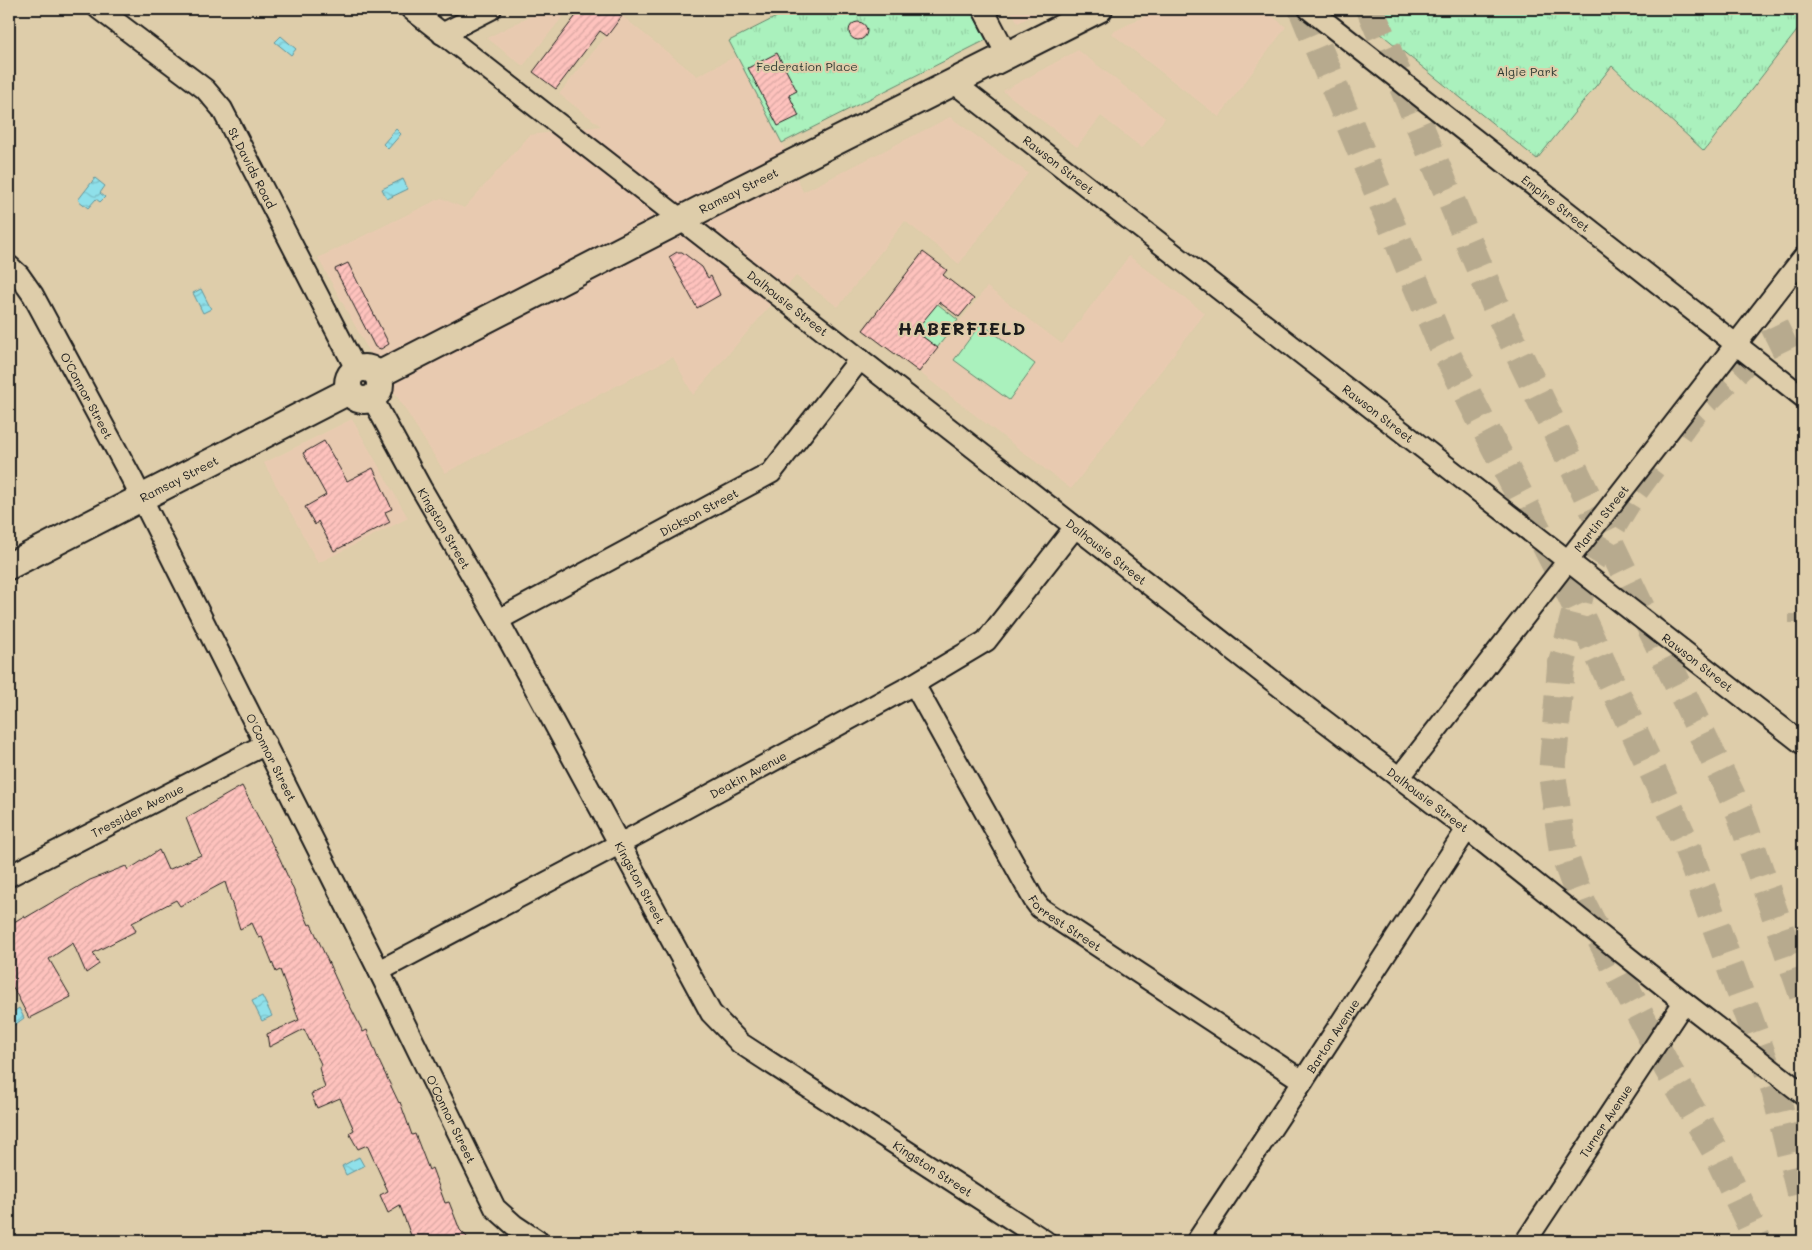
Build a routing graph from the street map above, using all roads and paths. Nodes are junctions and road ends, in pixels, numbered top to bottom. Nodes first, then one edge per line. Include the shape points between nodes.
1 (99, 9) edge
2 (411, 9) edge
3 (491, 9) edge
4 (983, 9) edge
5 (1099, 9) edge
6 (1309, 9) edge
7 (442, 34) junction
8 (1007, 55) junction
9 (953, 82) junction
10 (681, 220) junction
11 (1803, 258) edge
12 (9, 266) edge
13 (1736, 344) junction
14 (860, 359) junction
15 (364, 383) junction
16 (1803, 397) edge
17 (142, 498) junction
18 (1075, 527) junction
19 (1567, 560) junction
20 (9, 566) edge
21 (498, 620) junction
22 (914, 684) junction
23 (266, 744) junction
24 (1803, 744) edge
25 (1399, 778) junction
26 (1467, 829) junction
27 (619, 845) junction
28 (9, 876) edge
29 (379, 971) junction
30 (1684, 1002) junction
31 (1303, 1081) junction
32 (1803, 1094) edge
33 (538, 1241) edge
34 (1045, 1241) edge
35 (1196, 1241) edge
36 (1526, 1241) edge

1 - 15 street, St Davids Road via 205,89 222,109
2 - 7 street, Dalhousie Street
3 - 7 street
4 - 8 street
5 - 8 main road, Ramsay Street
6 - 13 street, Empire Street
7 - 10 street, Dalhousie Street
8 - 9 main road, Ramsay Street
9 - 10 main road, Ramsay Street
9 - 19 street, Rawson Street
10 - 14 street, Dalhousie Street
10 - 15 main road, Ramsay Street
11 - 13 street, Martin Street
12 - 17 street, O'Connor Street via 33,295
13 - 16 street, Empire Street
13 - 19 street, Martin Street
14 - 18 street, Dalhousie Street
14 - 21 street, Dickson Street via 771,473
15 - 17 main road, Ramsay Street
15 - 21 street, Kingston Street
17 - 20 main road, Ramsay Street
17 - 23 street, O'Connor Street
18 - 22 street, Deakin Avenue via 986,641
18 - 25 street, Dalhousie Street
19 - 24 street, Rawson Street
19 - 25 street, Martin Street
21 - 27 street, Kingston Street
22 - 27 street, Deakin Avenue
22 - 31 street, Forrest Street via 1040,908
23 - 28 street, Tressider Avenue
23 - 29 street, O'Connor Street
25 - 26 street, Dalhousie Street
26 - 30 street, Dalhousie Street
26 - 31 street, Barton Avenue
27 - 29 street, Deakin Avenue
27 - 34 street, Kingston Street via 712,1013 740,1043
29 - 33 street, O'Connor Street via 494,1208
30 - 32 street, Dalhousie Street
30 - 36 street, Turner Avenue
31 - 35 street, Barton Avenue

